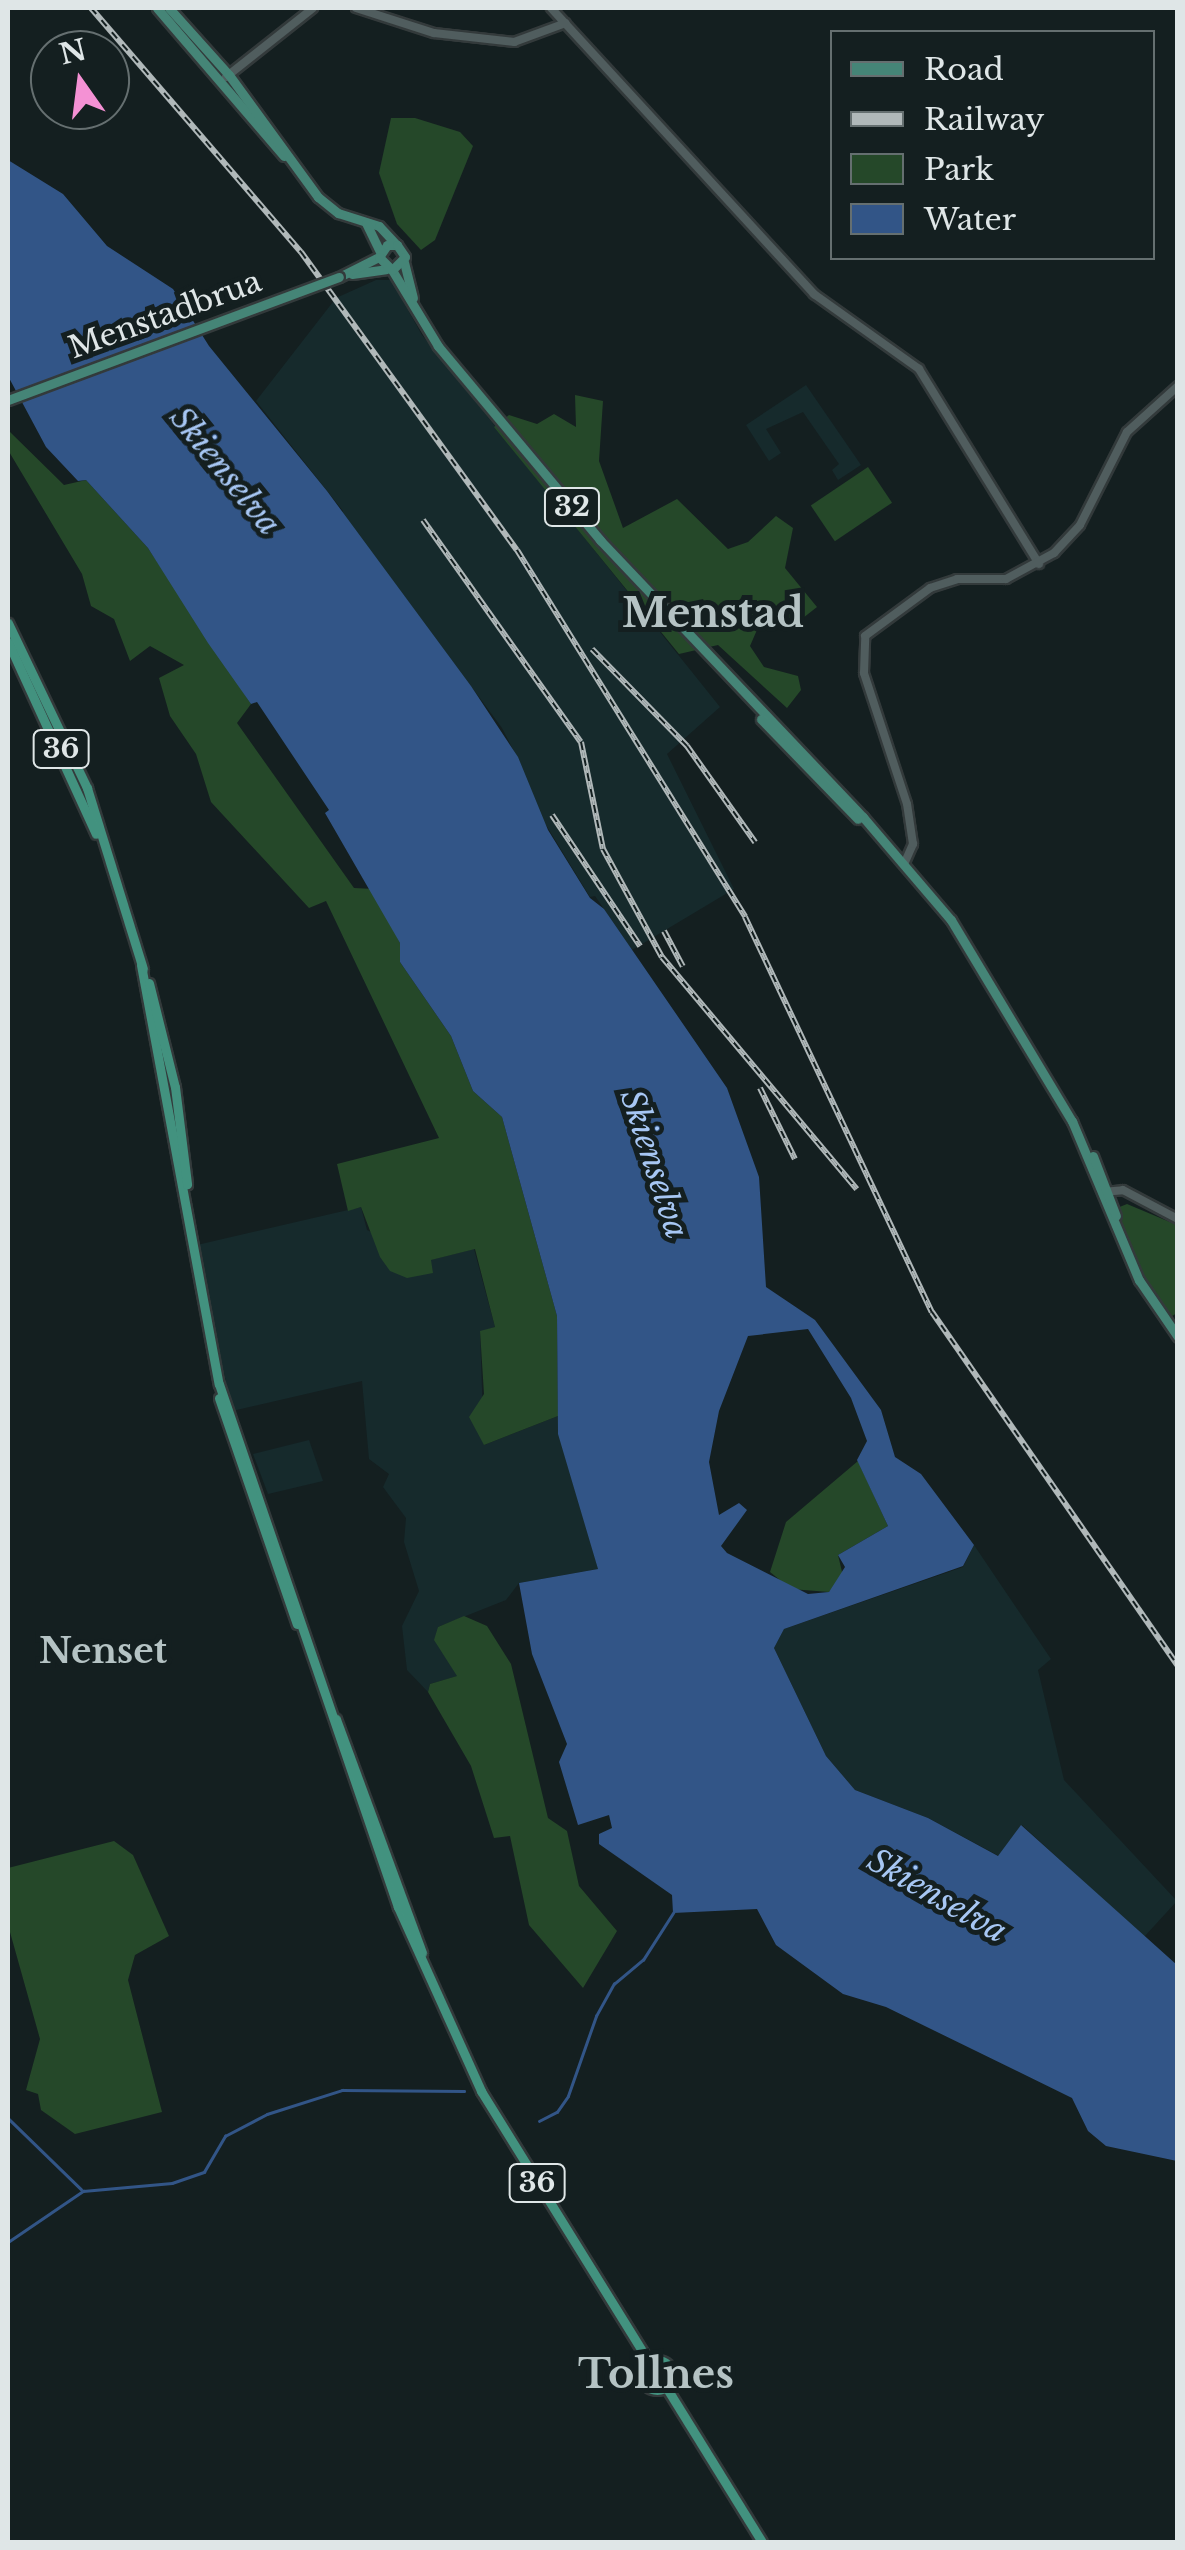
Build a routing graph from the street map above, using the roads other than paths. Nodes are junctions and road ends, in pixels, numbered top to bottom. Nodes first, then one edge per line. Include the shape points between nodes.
1 (157, 8) edge
2 (169, 8) edge
3 (313, 8) edge
4 (356, 8) edge
5 (552, 8) edge
6 (566, 22) junction
7 (226, 77) junction
8 (364, 221) junction
9 (397, 245) junction
10 (380, 254) junction
11 (404, 262) junction
12 (390, 269) junction
13 (339, 277) junction
14 (416, 310) junction
15 (1178, 386) edge
16 (8, 400) edge
17 (1040, 564) junction
18 (8, 623) edge
19 (8, 642) edge
20 (108, 859) junction
21 (904, 862) junction
22 (1105, 1191) junction
23 (1178, 1219) edge
24 (1178, 1337) edge
25 (648, 2362) junction
26 (666, 2387) junction
27 (762, 2542) edge

1 - 7 main road
2 - 7 main road
3 - 7 street
4 - 6 street via 434,32 514,42
5 - 6 street
6 - 17 street via 814,294 918,369
7 - 8 main road via 331,209
8 - 9 main road
8 - 10 main road, 32
9 - 10 main road, Menstadbrua
9 - 11 main road, 32
10 - 12 main road, 32
10 - 13 main road, Menstadbrua
11 - 12 main road
11 - 14 main road, 32
12 - 13 main road, Menstadbrua
12 - 14 main road, 32
13 - 16 main road, Menstadbrua, bridge
14 - 21 main road, 32 via 590,528 802,768
15 - 17 street via 1126,432 1080,525
17 - 21 street via 1006,580 941,582 865,636 864,673 908,804 912,844
18 - 20 highway, 36 via 83,778
19 - 20 highway, 36
20 - 25 highway, 36 via 171,1070 219,1384 332,1712 424,1964 482,2091
21 - 22 main road, 32 via 972,951
22 - 23 street via 1132,1194
22 - 24 main road, 32 via 1123,1244
25 - 26 highway, 36 via 670,2367
25 - 26 highway, 36 via 644,2384
26 - 27 highway, 36

